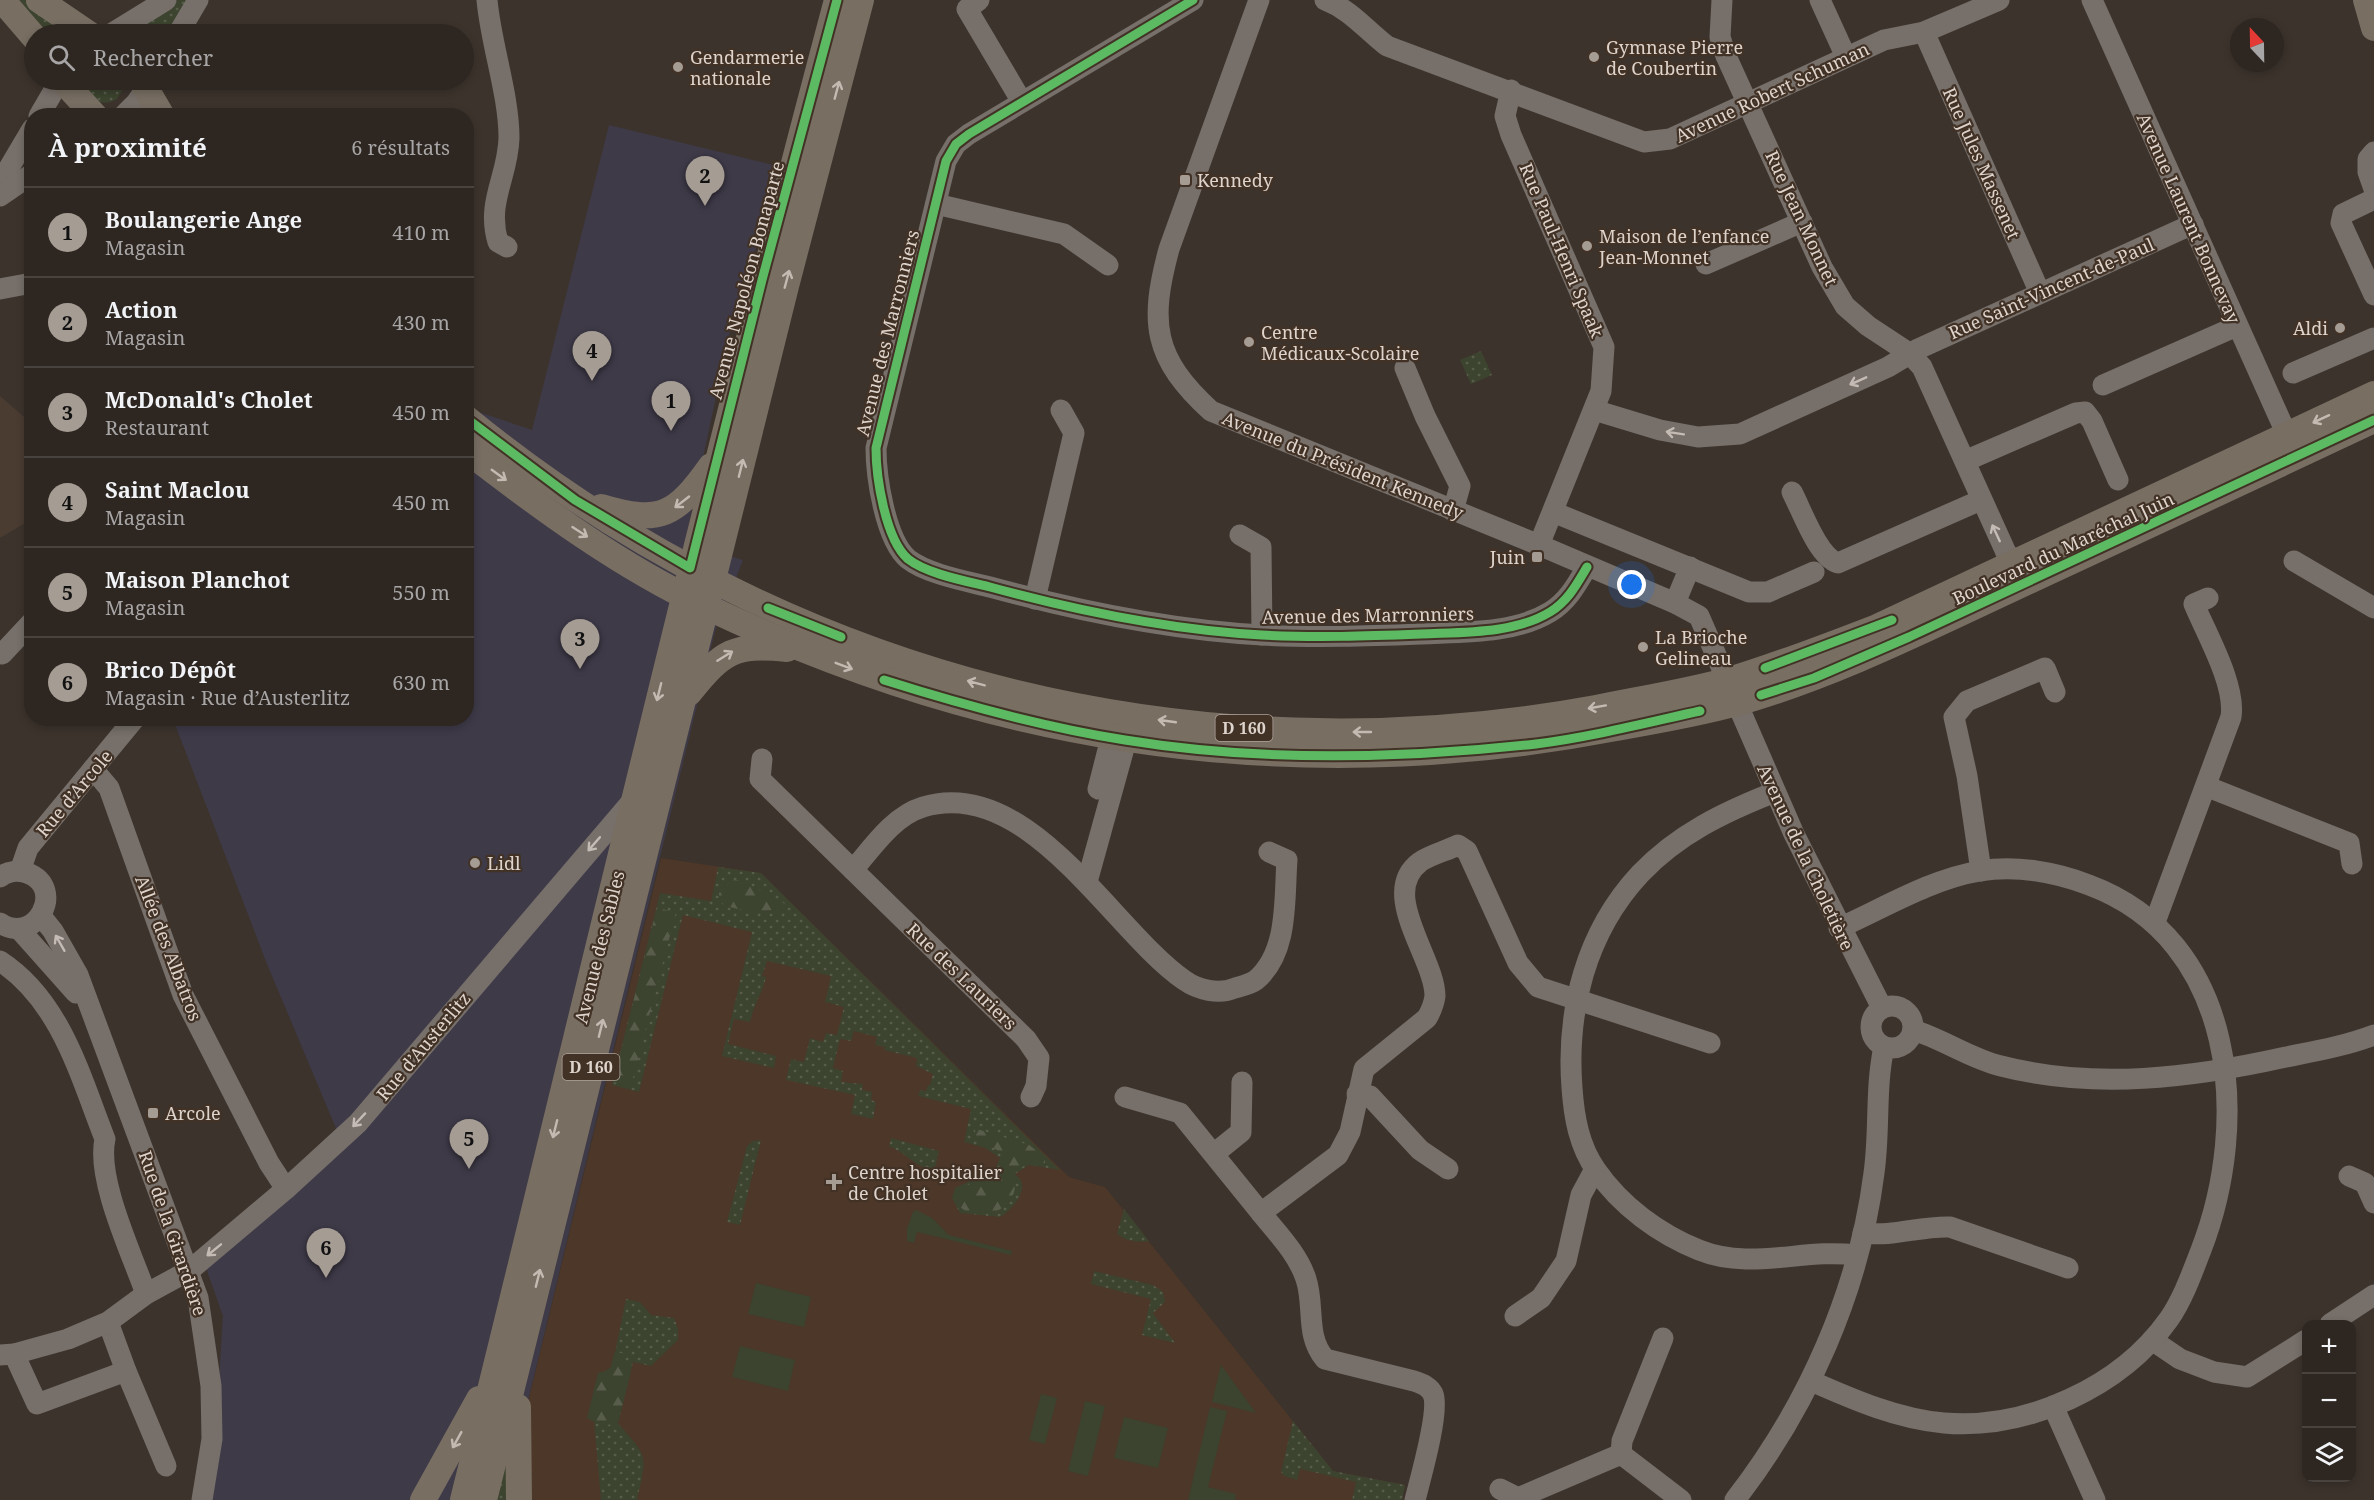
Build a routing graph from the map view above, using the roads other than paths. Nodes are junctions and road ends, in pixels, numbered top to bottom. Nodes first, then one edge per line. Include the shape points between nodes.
1 (2, 0) edge
2 (39, 0) edge
3 (166, 0) edge
4 (198, 0) edge
5 (487, 0) edge
6 (837, 0) edge
7 (861, 0) edge
8 (978, 0) edge
9 (1193, 0) edge
10 (1259, 0) edge
11 (1325, 0) edge
12 (1722, 0) edge
13 (1820, 0) edge
14 (1999, 0) edge
15 (2092, 0) edge
16 (2366, 0) edge
17 (74, 24) edge
18 (127, 24) edge
19 (184, 24) edge
20 (24, 25) edge
21 (2374, 28) edge
22 (1924, 32) junction
23 (1846, 57) junction
24 (55, 90) edge
25 (70, 90) edge
26 (142, 90) edge
27 (150, 90) edge
28 (1511, 90) junction
29 (1022, 102) junction
30 (1748, 103) junction
31 (44, 108) edge
32 (87, 108) edge
33 (129, 108) edge
34 (158, 108) edge
35 (24, 142) edge
36 (2374, 152) edge
37 (24, 180) edge
38 (0, 183) edge
39 (2374, 189) edge
40 (0, 196) edge
41 (2374, 199) edge
42 (936, 204) junction
43 (1802, 222) junction
44 (2193, 224) junction
45 (507, 248) dead end
46 (1706, 264) dead end
47 (1108, 265) dead end
48 (24, 284) edge
49 (0, 289) edge
50 (2040, 293) junction
51 (2374, 295) edge
52 (2237, 326) junction
53 (2374, 338) edge
54 (1909, 353) junction
55 (1405, 368) dead end
56 (2293, 373) dead end
57 (2103, 385) dead end
58 (2374, 394) edge
59 (1061, 410) dead end
60 (1593, 410) junction
61 (2374, 420) edge
62 (474, 424) edge
63 (2287, 435) junction
64 (474, 456) edge
65 (718, 456) junction
66 (1965, 460) junction
67 (2118, 480) dead end
68 (1792, 492) dead end
69 (575, 500) junction
70 (1981, 500) junction
71 (1453, 511) junction
72 (1553, 512) junction
73 (1240, 535) dead end
74 (1539, 545) junction
75 (2018, 560) junction
76 (2294, 561) dead end
77 (1587, 567) junction
78 (1690, 567) junction
79 (690, 568) junction
80 (1814, 572) dead end
81 (714, 581) junction
82 (683, 595) junction
83 (2208, 598) dead end
84 (1035, 599) junction
85 (1675, 603) junction
86 (707, 607) junction
87 (2374, 608) edge
88 (24, 630) edge
89 (1262, 635) junction
90 (805, 650) junction
91 (1, 654) edge
92 (1731, 692) junction
93 (2055, 692) dead end
94 (685, 698) junction
95 (128, 726) edge
96 (1119, 739) junction
97 (762, 759) dead end
98 (93, 769) junction
99 (2208, 787) junction
100 (1775, 792) junction
101 (633, 800) junction
102 (1269, 852) dead end
103 (1066, 862) junction
104 (2352, 864) dead end
105 (852, 870) junction
106 (20, 871) junction
107 (1981, 871) junction
108 (0, 877) edge
109 (1087, 882) junction
110 (41, 916) junction
111 (2155, 922) junction
112 (10, 926) edge
113 (1839, 928) junction
114 (0, 961) edge
115 (1576, 999) junction
116 (1882, 1008) junction
117 (89, 1010) junction
118 (1913, 1030) junction
119 (2374, 1035) edge
120 (1710, 1043) dead end
121 (1884, 1047) junction
122 (2223, 1068) junction
123 (1242, 1082) dead end
124 (1357, 1094) junction
125 (1031, 1097) dead end
126 (1125, 1097) dead end
127 (1215, 1153) junction
128 (1448, 1169) dead end
129 (1595, 1169) junction
130 (2349, 1176) dead end
131 (286, 1189) junction
132 (2374, 1203) edge
133 (1261, 1213) junction
134 (1863, 1233) junction
135 (1856, 1255) junction
136 (2068, 1268) dead end
137 (190, 1270) junction
138 (146, 1293) junction
139 (2374, 1295) edge
140 (1515, 1316) dead end
141 (2336, 1320) edge
142 (108, 1322) junction
143 (525, 1335) junction
144 (1663, 1338) dead end
145 (2152, 1340) junction
146 (2302, 1343) edge
147 (7, 1354) edge
148 (496, 1370) junction
149 (126, 1371) junction
150 (1811, 1381) junction
151 (2053, 1406) junction
152 (1621, 1454) junction
153 (166, 1466) dead end
154 (1500, 1489) dead end
155 (202, 1500) edge
156 (423, 1500) edge
157 (464, 1500) edge
158 (484, 1500) edge
159 (519, 1500) edge
160 (1415, 1500) edge
161 (1681, 1500) edge
162 (1735, 1500) edge
163 (2095, 1500) edge

1 - 20 main road
2 - 17 main road
3 - 18 street
4 - 19 street
5 - 45 street via 509,136 492,223 498,242
6 - 65 main road, Avenue Napoléon Bonaparte
81 -> 7 main road
8 - 29 street via 967,9
9 - 29 street, Avenue des Marronniers
10 - 71 street, Avenue du Président Kennedy via 1169,249 1158,299 1158,326 1167,360 1186,388 1211,411
11 - 28 street, Avenue Robert Schuman via 1341,6 1387,46
12 - 30 street, Rue Jean Monnet via 1720,38
13 - 23 street
14 - 22 street, Avenue Robert Schuman
15 - 44 street, Avenue Laurent Bonnevay
16 - 21 main road
22 - 23 street, Avenue Robert Schuman via 1884,40
22 - 50 street, Rue Jules Massenet
23 - 30 street, Avenue Robert Schuman
24 - 31 street
25 - 32 main road
26 - 33 street
27 - 34 main road
28 - 30 street, Avenue Robert Schuman via 1644,142 1670,139
28 - 60 street, Rue Paul-Henri Spaak via 1505,116 1511,135 1604,347 1601,391
29 - 42 street, Avenue des Marronniers via 956,144 946,161
30 - 43 street, Rue Jean Monnet
35 - 38 street
36 - 39 street via 2368,159
37 - 40 street
41 - 51 street via 2343,214 2341,223
42 - 47 street via 1064,234
42 - 84 street, Avenue des Marronniers via 876,448 876,476 896,542 909,559 939,573
43 - 46 street
43 - 54 street, Rue Jean Monnet via 1845,306
44 - 50 street, Rue Saint-Vincent-de-Paul
44 - 52 street, Avenue Laurent Bonnevay
48 - 49 street
50 - 54 street, Rue Saint-Vincent-de-Paul
52 - 57 street
52 - 63 street, Avenue Laurent Bonnevay
53 - 56 street
54 -> 60 street, Rue Saint-Vincent-de-Paul via 1888,367 1740,434 1698,436 1670,432
54 - 66 street, Rue Jean Monnet via 1922,367
55 - 71 street via 1460,486
58 -> 63 main road, Boulevard du Maréchal Juin / D 160
59 - 84 street via 1074,433
60 - 72 street, Rue Paul-Henri Spaak
61 - 92 main road, Boulevard du Maréchal Juin / D 160 via 1814,678
62 - 69 main road
63 - 75 main road, Boulevard du Maréchal Juin / D 160
64 -> 82 main road, Boulevard du Maréchal Juin via 562,520
65 -> 69 main road via 687,498 666,512 628,515
65 - 79 main road, Avenue Napoléon Bonaparte
66 - 67 street via 2085,412
66 - 70 street, Rue Jean Monnet
68 - 70 street via 1820,547 1831,561 1838,563
69 - 79 main road, Boulevard du Maréchal Juin
75 -> 70 street, Rue Jean Monnet via 2007,555
71 - 74 street, Avenue du Président Kennedy
72 - 74 street, Rue Paul-Henri Spaak
72 - 78 street
73 - 89 street via 1261,547
74 - 77 street, Avenue du Président Kennedy
75 - 92 main road, Boulevard du Maréchal Juin / D 160
76 - 87 street
77 - 85 street, Avenue du Président Kennedy
77 - 89 street, Avenue des Marronniers via 1568,598 1549,612 1518,624 1474,632
78 - 80 street via 1760,594
78 - 85 street
79 - 81 main road, Boulevard du Maréchal Juin
79 - 82 main road, Avenue des Sables / D 160
81 - 86 main road, Avenue des Sables / D 160
92 -> 81 main road, Boulevard du Maréchal Juin / D 160 via 1407,732 1293,731 1183,723 1096,711 968,681 804,623
82 - 86 main road, Boulevard du Maréchal Juin
82 -> 101 main road, Avenue des Sables / D 160
83 - 99 street via 2194,604 2233,703 2232,717
84 - 89 street, Avenue des Marronniers via 1131,619
85 - 92 street, Avenue du Président Kennedy via 1699,616
86 - 90 main road, Boulevard du Maréchal Juin / D 160
86 - 94 main road, Avenue des Sables / D 160
88 - 91 street
94 -> 90 main road via 704,673 729,652 752,647
90 -> 96 main road, Boulevard du Maréchal Juin / D 160 via 961,704
92 - 96 main road, Boulevard du Maréchal Juin / D 160 via 1538,743 1420,754 1304,756
92 - 100 street, Avenue de la Choletière
93 - 107 street via 2045,668 1967,701 1954,717
143 -> 94 main road, Avenue des Sables / D 160
95 - 98 street, Rue d’Arcole
96 - 103 street via 1082,848
96 - 109 street
97 - 105 street, Rue des Lauriers via 760,779
98 - 106 street, Rue d’Arcole via 28,848
98 - 131 street, Allée des Albatros via 109,788 183,995
99 - 104 street via 2349,843
99 - 111 street
100 - 113 street, Avenue de la Choletière
100 - 115 street via 1689,832 1639,875 1600,931
101 -> 131 street, Rue d’Austerlitz via 358,1123
101 -> 148 main road, Avenue des Sables / D 160
102 - 109 street via 1287,860 1278,944 1272,961 1255,981 1227,992 1204,990 1185,981
103 - 105 street via 1017,824 993,812 942,804 903,816
103 - 109 street
105 - 125 street, Rue des Lauriers via 1026,1039 1039,1058
106 - 108 street
106 - 110 street via 30,874 44,888 45,907
107 - 111 street via 2031,870 2073,878 2108,892
107 - 113 street via 1946,880
110 - 112 street, Rue de la Girardière via 34,924
117 -> 110 street, Rue de la Girardière via 78,975
111 - 122 street via 2196,975 2222,1042
112 - 117 street, Rue de la Girardière via 59,971
113 - 116 street, Avenue de la Choletière
114 - 138 street via 48,1007 74,1058 105,1139 109,1191
115 - 120 street
115 - 124 street via 1538,987 1527,976 1467,851 1458,845 1420,862 1409,873 1404,894 1432,982 1433,1006 1427,1018 1364,1069
115 - 129 street via 1570,1036 1573,1101 1579,1135
116 - 118 street via 1902,1008 1911,1017
116 - 121 street via 1872,1018 1871,1031
117 - 137 street, Rue de la Girardière
118 - 121 street via 1902,1045
118 - 122 street via 1999,1066 2053,1077 2142,1080
119 - 122 street via 2352,1043
121 - 134 street via 1879,1070 1874,1176
122 - 145 street via 2226,1151 2219,1195 2192,1275 2171,1317
123 - 127 street via 1241,1132
124 - 128 street via 1370,1096 1420,1150
124 - 133 street via 1350,1132 1338,1155
126 - 127 street via 1180,1113
127 - 133 street
129 - 135 street via 1643,1218 1666,1235 1701,1251 1756,1260 1836,1252
129 - 140 street via 1581,1195 1566,1261 1541,1298
130 - 132 street via 2365,1183
131 -> 137 street, Rue d’Austerlitz
133 - 160 street via 1306,1276 1313,1339 1325,1359 1414,1381 1426,1385 1433,1394 1434,1416
134 - 135 street
134 - 136 street via 1886,1236 1950,1227
135 - 150 street via 1844,1302
137 - 138 street, Rue d’Austerlitz
137 - 155 street, Rue de la Girardière via 204,1321 211,1386 212,1439
138 - 142 street, Rue d’Austerlitz
139 - 141 street
142 - 147 street, Rue d’Austerlitz via 68,1339
142 - 149 street
143 - 158 main road, Avenue des Sables / D 160
143 - 159 main road via 517,1424
144 - 152 street via 1622,1441
145 - 146 street via 2180,1359 2214,1372 2247,1377
145 - 151 street via 2095,1384
147 - 149 street via 37,1404
148 -> 156 main road
148 - 157 main road, Avenue des Sables / D 160
149 - 153 street
150 - 151 street via 1901,1416 1943,1423 2003,1421
150 - 162 street
151 - 163 street
152 - 154 street via 1518,1498
152 - 161 street

